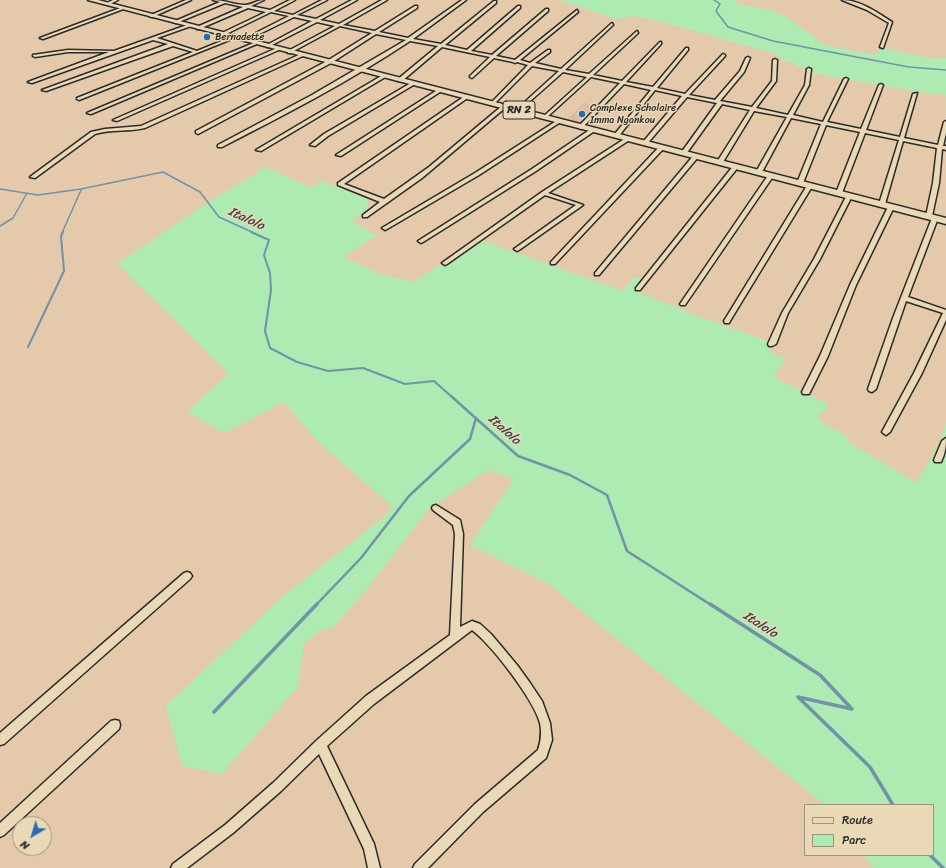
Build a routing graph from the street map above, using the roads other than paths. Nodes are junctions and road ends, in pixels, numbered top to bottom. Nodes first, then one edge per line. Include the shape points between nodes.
1 (91, 0) edge
2 (116, 0) edge
3 (189, 0) edge
4 (215, 0) edge
5 (262, 0) edge
6 (293, 0) edge
7 (325, 0) edge
8 (355, 0) edge
9 (385, 0) edge
10 (464, 0) edge
11 (844, 0) edge
12 (227, 1) edge
13 (495, 2) dead end
14 (107, 4) junction
15 (247, 6) junction
16 (519, 7) dead end
17 (124, 8) junction
18 (416, 8) dead end
19 (547, 10) dead end
20 (577, 11) dead end
21 (268, 12) junction
22 (151, 16) junction
23 (292, 16) junction
24 (315, 21) junction
25 (175, 22) junction
26 (612, 24) dead end
27 (194, 26) junction
28 (337, 26) junction
29 (637, 32) dead end
30 (375, 33) junction
31 (223, 34) junction
32 (235, 37) junction
33 (42, 38) dead end
34 (152, 38) junction
35 (245, 40) junction
36 (408, 40) junction
37 (257, 43) junction
38 (660, 43) dead end
39 (171, 45) junction
40 (268, 46) junction
41 (439, 46) junction
42 (882, 47) dead end
43 (279, 49) junction
44 (686, 49) dead end
45 (115, 51) junction
46 (197, 52) junction
47 (290, 52) junction
48 (467, 52) junction
49 (548, 52) dead end
50 (303, 55) junction
51 (722, 55) dead end
52 (36, 56) dead end
53 (492, 57) junction
54 (748, 58) dead end
55 (775, 60) dead end
56 (330, 62) junction
57 (515, 62) junction
58 (530, 65) junction
59 (360, 69) junction
60 (809, 69) dead end
61 (562, 71) junction
62 (385, 76) junction
63 (472, 77) dead end
64 (590, 77) junction
65 (846, 79) dead end
66 (400, 80) junction
67 (30, 82) dead end
68 (413, 84) junction
69 (621, 84) junction
70 (881, 85) dead end
71 (44, 90) dead end
72 (441, 90) junction
73 (653, 90) junction
74 (915, 94) dead end
75 (685, 96) junction
76 (467, 97) junction
77 (79, 99) dead end
78 (718, 102) junction
79 (493, 104) junction
80 (504, 107) junction
81 (754, 109) junction
82 (519, 110) junction
83 (88, 113) dead end
84 (790, 117) junction
85 (546, 118) junction
86 (115, 120) dead end
87 (560, 121) junction
88 (946, 122) edge
89 (824, 124) junction
90 (581, 127) junction
91 (593, 130) junction
92 (863, 131) junction
93 (198, 132) dead end
94 (616, 136) junction
95 (628, 139) junction
96 (902, 139) junction
97 (646, 144) junction
98 (313, 145) dead end
99 (220, 146) dead end
100 (662, 147) junction
101 (940, 147) junction
102 (946, 148) edge
103 (259, 150) dead end
104 (684, 153) junction
105 (339, 155) dead end
106 (696, 156) junction
107 (720, 162) junction
108 (736, 166) junction
109 (759, 172) junction
110 (771, 175) junction
111 (33, 177) dead end
112 (800, 183) junction
113 (810, 185) junction
114 (544, 193) junction
115 (839, 193) junction
116 (850, 196) junction
117 (383, 201) junction
118 (882, 204) junction
119 (891, 206) junction
120 (365, 216) dead end
121 (932, 217) junction
122 (946, 221) edge
123 (385, 228) dead end
124 (421, 241) dead end
125 (517, 249) dead end
126 (445, 263) dead end
127 (553, 263) dead end
128 (597, 274) dead end
129 (638, 289) dead end
130 (904, 298) junction
131 (683, 304) dead end
132 (946, 313) edge
133 (727, 321) dead end
134 (772, 344) dead end
135 (872, 389) dead end
136 (806, 392) dead end
137 (886, 432) dead end
138 (946, 441) edge
139 (938, 460) dead end
140 (436, 508) dead end
141 (187, 576) dead end
142 (455, 636) junction
143 (115, 725) dead end
144 (0, 740) edge
145 (320, 745) junction
146 (0, 831) edge
147 (177, 868) edge
148 (374, 868) edge
149 (419, 868) edge

1 - 14 highway, RN 2
2 - 14 street
3 - 22 street
4 - 12 street
5 - 15 street
6 - 21 street
7 - 23 street
8 - 24 street
9 - 28 street
10 - 36 street
11 - 42 street via 868,9 891,23
12 - 15 street
12 - 25 street
13 - 41 street
14 - 17 highway, RN 2
15 - 21 street
15 - 27 street
16 - 48 street
17 - 22 highway, RN 2
17 - 33 street
18 - 30 street
19 - 53 street
20 - 57 street
21 - 23 street
21 - 31 street
22 - 25 highway, RN 2
23 - 24 street
23 - 35 street
24 - 28 street
24 - 40 street
25 - 27 highway, RN 2
26 - 61 street
27 - 31 highway, RN 2
27 - 34 street
28 - 30 street
28 - 47 street
29 - 64 street
30 - 36 street
30 - 56 street
31 - 32 highway, RN 2
32 - 35 highway, RN 2
32 - 46 street
34 - 39 street
34 - 45 street
35 - 37 highway, RN 2
36 - 41 street
36 - 59 street
37 - 40 highway, RN 2
37 - 83 street
38 - 69 street
39 - 46 street
39 - 71 street
40 - 43 highway, RN 2
41 - 48 street
41 - 66 street
43 - 47 highway, RN 2
43 - 86 street
44 - 73 street
45 - 52 street via 68,51
45 - 67 street
46 - 77 street
47 - 50 highway, RN 2
48 - 53 street
49 - 58 street
50 - 56 highway, RN 2
50 - 111 street via 143,127 93,133
51 - 75 street
53 - 57 street
53 - 63 street
54 - 78 street via 742,71
55 - 81 street via 774,81
56 - 59 highway, RN 2
56 - 93 street
57 - 58 street
58 - 61 street
58 - 79 street
59 - 62 highway, RN 2
59 - 99 street
60 - 84 street via 807,85
61 - 64 street
61 - 82 street
62 - 66 highway, RN 2
62 - 103 street
64 - 69 street
64 - 85 street
65 - 89 street
66 - 68 highway, RN 2
68 - 72 highway, RN 2
68 - 98 street
69 - 73 street
69 - 90 street
70 - 92 street
72 - 76 highway, RN 2
72 - 105 street
73 - 75 street
73 - 94 street
74 - 96 street
75 - 78 street
75 - 97 street
76 - 79 highway, RN 2
76 - 117 street via 340,184
78 - 81 street
78 - 104 street
79 - 80 highway, RN 2
80 - 82 highway, RN 2
80 - 117 street via 420,177
81 - 84 street
81 - 107 street
82 - 85 highway, RN 2
84 - 89 street
84 - 109 street
85 - 87 highway, RN 2
87 - 90 highway, RN 2
87 - 123 street
88 - 101 street
89 - 92 street
89 - 112 street
90 - 91 highway, RN 2
91 - 94 highway, RN 2
91 - 124 street
92 - 96 street
92 - 115 street
94 - 95 highway, RN 2
95 - 97 highway, RN 2
95 - 114 street
96 - 101 street
96 - 118 street
97 - 100 highway, RN 2
100 - 104 highway, RN 2
100 - 127 street
101 - 102 street
101 - 121 street
104 - 106 highway, RN 2
106 - 107 highway, RN 2
106 - 128 street
107 - 108 highway, RN 2
108 - 109 highway, RN 2
108 - 129 street
109 - 110 highway, RN 2
110 - 112 highway, RN 2
110 - 131 street
112 - 113 highway, RN 2
113 - 115 highway, RN 2
113 - 133 street
114 - 125 street via 580,205
114 - 126 street
115 - 116 highway, RN 2
116 - 118 highway, RN 2
116 - 134 street via 785,313
117 - 120 street
118 - 119 highway, RN 2
119 - 121 highway, RN 2
119 - 136 street
121 - 122 highway, RN 2
121 - 130 street
130 - 132 street
130 - 135 street
132 - 137 street via 918,373
138 - 139 street
140 - 142 street via 457,523 459,534
141 - 144 street
142 - 145 street via 370,700
142 - 149 street via 472,625 493,643 532,693 546,725 548,739 542,754 479,808
143 - 146 street
145 - 147 street via 229,829
145 - 148 street via 370,848

